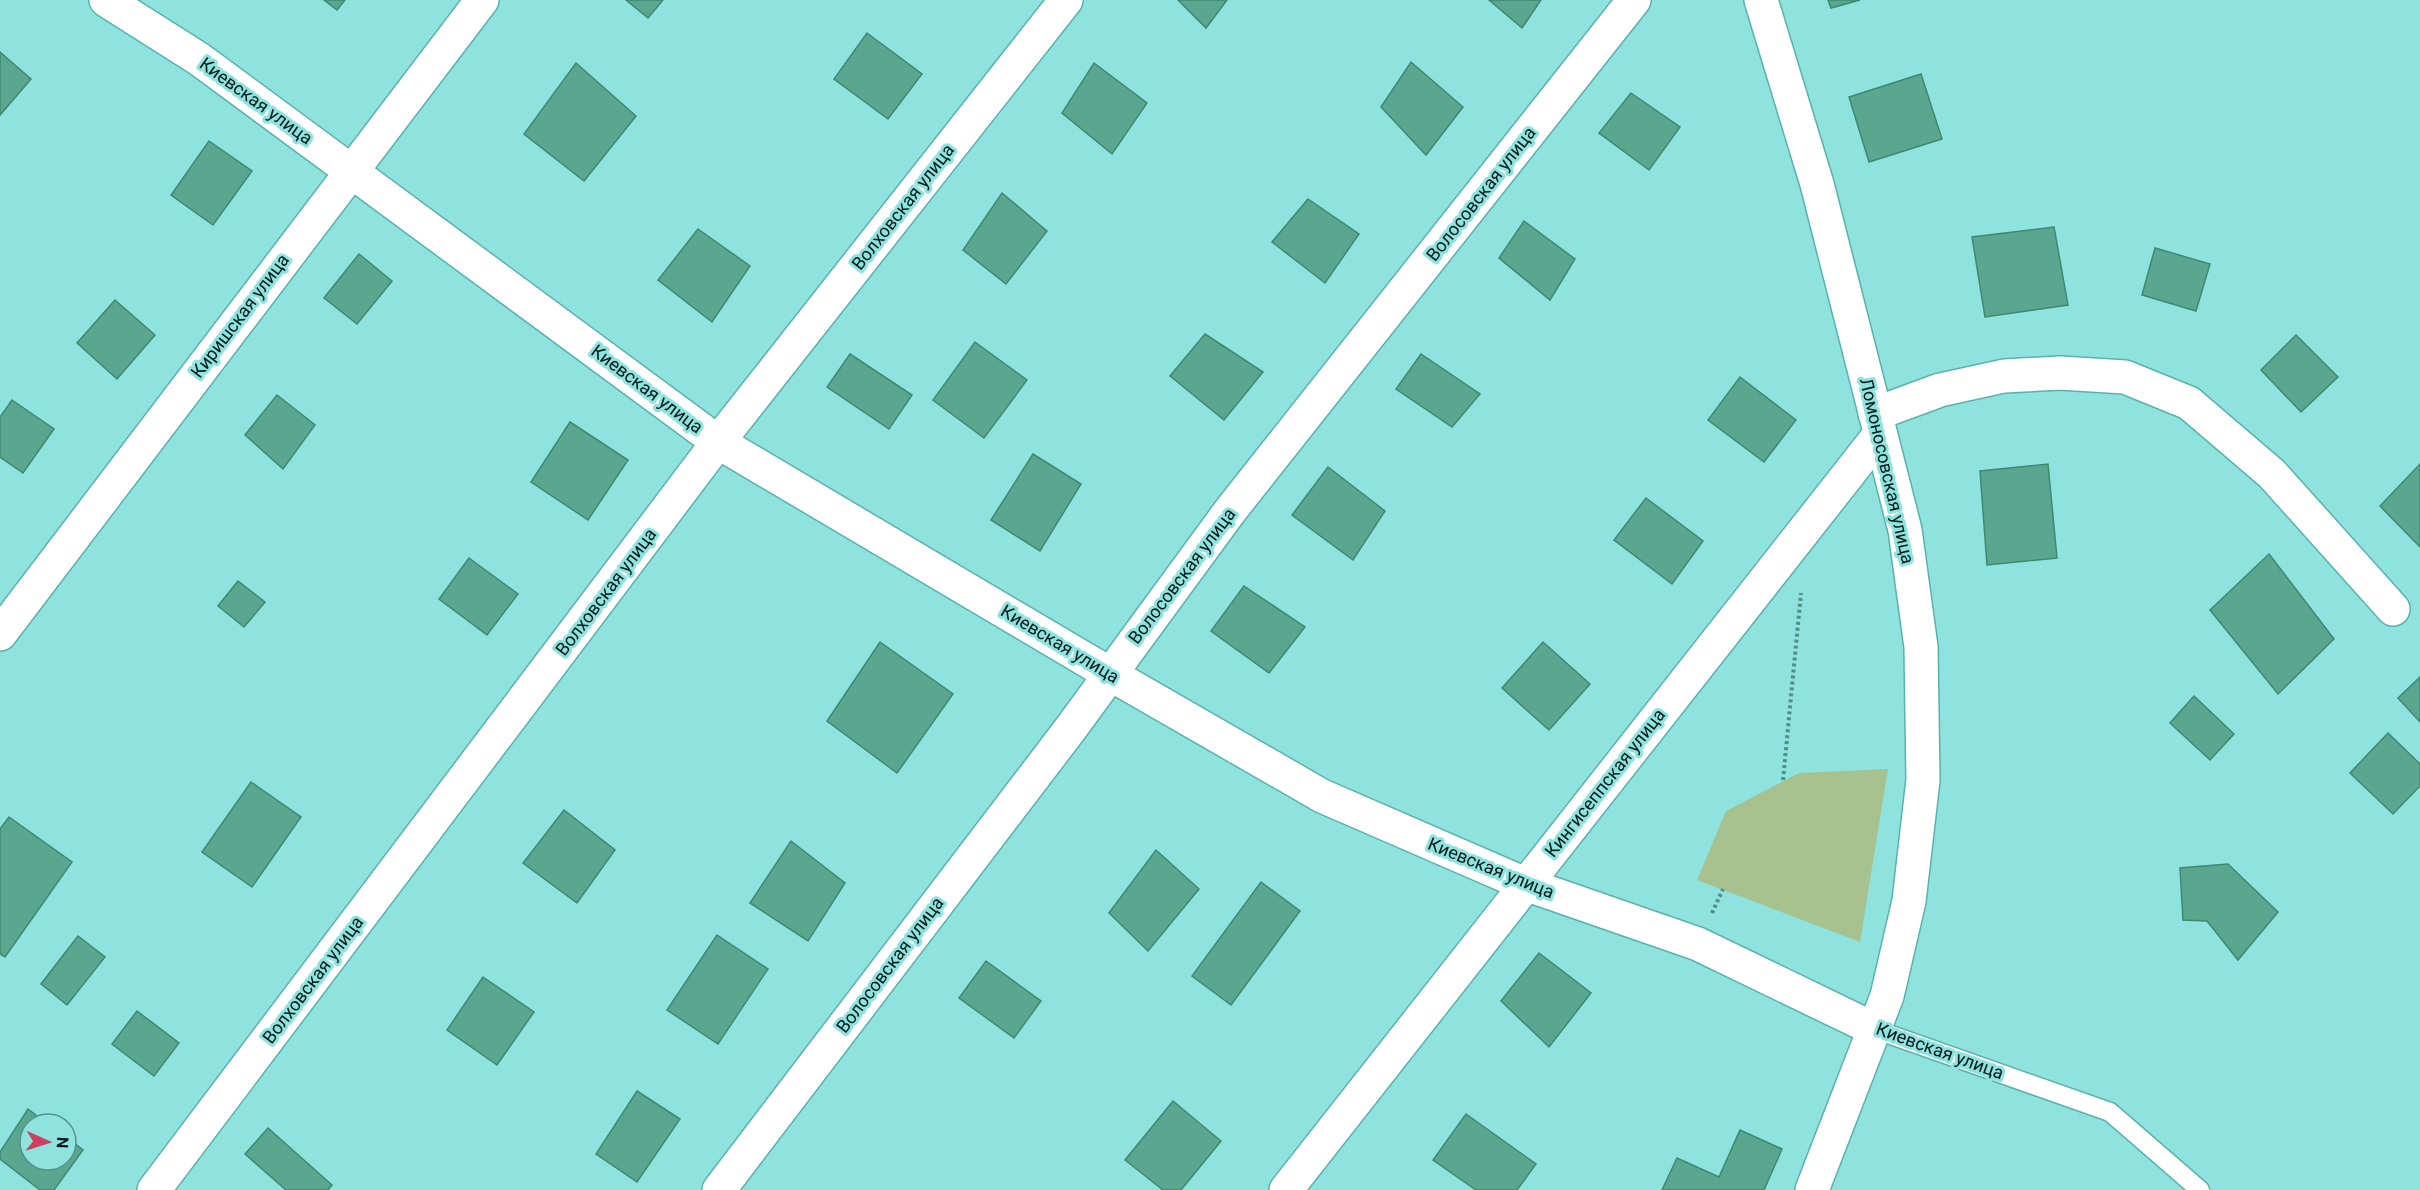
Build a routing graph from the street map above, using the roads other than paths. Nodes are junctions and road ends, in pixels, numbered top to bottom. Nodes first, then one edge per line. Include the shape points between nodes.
1 (106, 0) edge
2 (482, 0) edge
3 (1066, 0) edge
4 (1634, 0) edge
5 (1761, 0) edge
6 (351, 170) junction
7 (1878, 424) junction
8 (718, 442) junction
9 (2393, 609) dead end
10 (0, 634) edge
11 (1110, 674) junction
12 (1525, 884) junction
13 (1874, 1029) junction
14 (154, 1190) edge
15 (719, 1190) edge
16 (1286, 1190) edge
17 (1812, 1190) edge
18 (2200, 1190) edge

1 - 6 street, Киевская улица via 199,59
2 - 6 street, Киришская улица
3 - 8 street, Волховская улица
4 - 11 street, Волосовская улица via 1230,511
5 - 7 street, Ломоносовская улица via 1817,184
6 - 8 street, Киевская улица
6 - 10 street, Киришская улица
7 - 9 street via 1940,390 2004,376 2060,373 2125,377 2189,402 2272,474
7 - 12 street, Кингисеппская улица
7 - 13 street, Ломоносовская улица via 1905,530 1921,647 1923,780 1909,901 1887,996
8 - 11 street, Киевская улица
8 - 14 street, Волховская улица
11 - 12 street, Киевская улица via 1322,796
11 - 15 street, Волосовская улица
12 - 13 street, Киевская улица via 1698,944
12 - 16 street, Кингисеппская улица
13 - 17 street, Ломоносовская улица
13 - 18 lane, Киевская улица via 2110,1112

